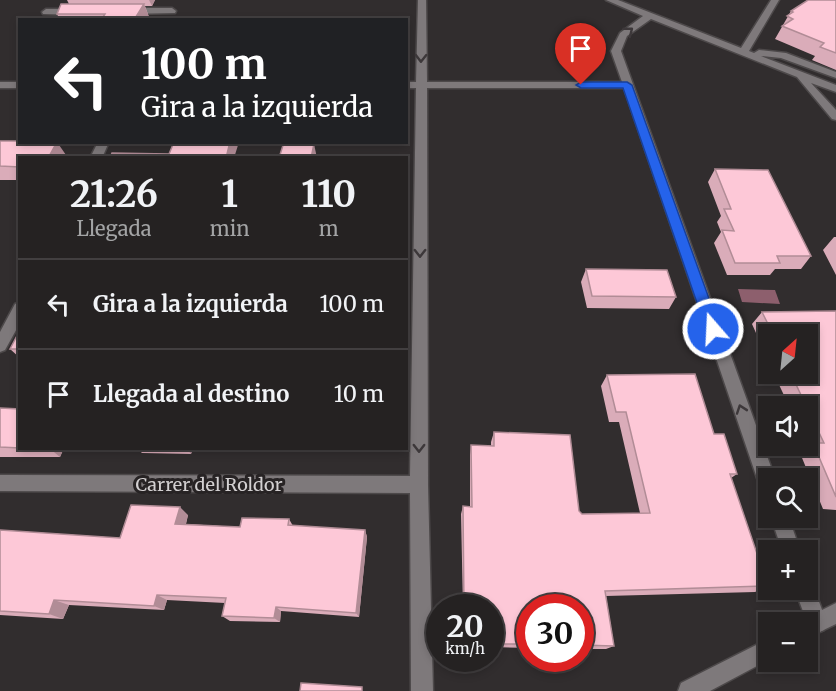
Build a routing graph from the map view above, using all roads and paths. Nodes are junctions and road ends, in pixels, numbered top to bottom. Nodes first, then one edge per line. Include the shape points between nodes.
1 (177, 0) edge
2 (422, 0) edge
3 (610, 0) edge
4 (775, 0) edge
5 (115, 11) edge
6 (46, 12) dead end
7 (92, 12) edge
8 (170, 15) edge
9 (651, 15) junction
10 (744, 52) junction
11 (797, 74) junction
12 (836, 75) edge
13 (0, 85) edge
14 (18, 85) edge
15 (414, 85) edge
16 (627, 85) junction
17 (836, 89) edge
18 (835, 114) edge
19 (18, 312) edge
20 (0, 346) edge
21 (762, 468) edge
22 (0, 483) edge
23 (419, 485) junction
24 (836, 613) edge
25 (818, 622) edge
26 (758, 654) edge
27 (422, 691) edge
28 (689, 691) edge

1 - 8 street
2 -> 15 street
3 - 9 street
4 - 10 street
5 - 8 street
6 - 7 street
9 - 10 street
16 -> 9 street via 617,44
10 - 11 street
10 - 12 street via 783,55
11 - 17 street
11 - 18 street
13 - 14 street
15 - 16 street
15 -> 23 street
21 -> 16 street
19 - 20 street
22 - 23 street, Carrer del Roldor
23 - 27 street
24 - 25 street
26 - 28 street

